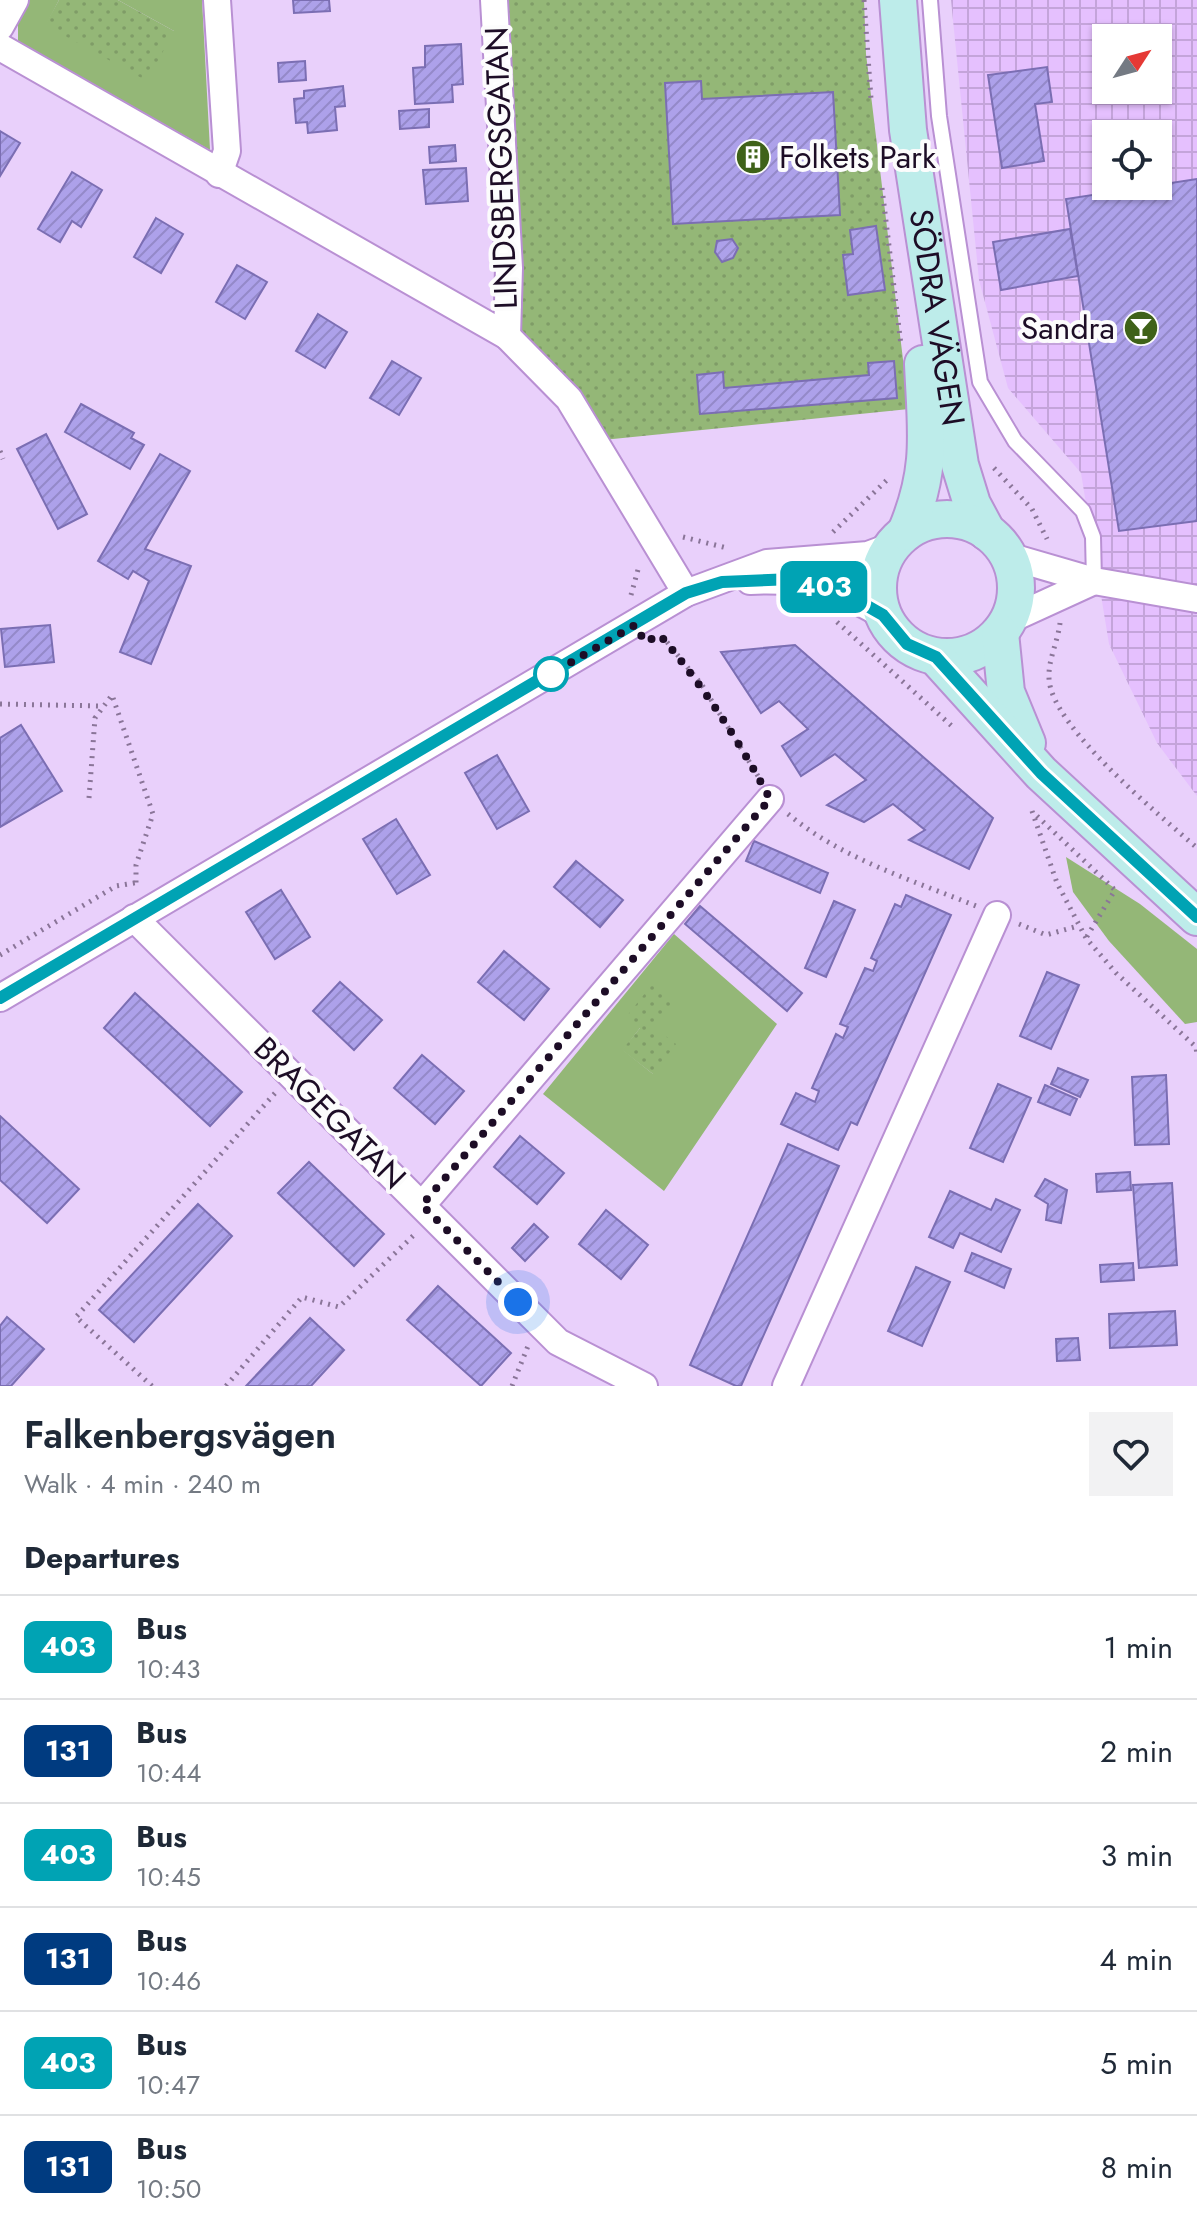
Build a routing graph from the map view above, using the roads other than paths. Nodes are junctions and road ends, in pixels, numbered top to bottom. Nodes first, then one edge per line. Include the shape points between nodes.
1 (15, 0) edge
2 (217, 0) edge
3 (494, 0) edge
4 (886, 0) edge
5 (898, 0) edge
6 (930, 0) edge
7 (0, 27) edge
8 (0, 47) edge
9 (219, 174) junction
10 (507, 336) junction
11 (943, 466) junction
12 (899, 539) junction
13 (998, 544) junction
14 (1094, 581) junction
15 (722, 582) junction
16 (686, 593) junction
17 (1197, 599) edge
18 (883, 615) junction
19 (1004, 626) junction
20 (936, 657) junction
21 (1034, 789) junction
22 (770, 799) road end
23 (997, 915) road end
24 (1197, 917) edge
25 (134, 918) junction
26 (0, 998) edge
27 (427, 1211) junction
28 (644, 1386) edge
29 (786, 1386) edge

1 - 7 street
2 - 9 street via 227,151
3 - 10 street, LINDSBERGSGATAN via 509,268
4 - 11 main road, SÖDRA VÄGEN via 895,131 923,360
5 - 11 main road, SÖDRA VÄGEN
6 - 14 lane via 939,116 980,382 1015,441 1083,511 1093,537
8 - 9 street
9 - 10 street
10 - 16 street via 569,399
11 - 12 main road, SÖDRA VÄGEN
11 - 13 main road, SÖDRA VÄGEN
12 - 13 main road via 922,524 951,519
12 - 15 street via 868,555 767,563
12 - 18 main road via 880,573
13 - 14 street
13 - 19 main road via 1016,587
14 - 17 street
14 - 19 street
15 - 16 street
15 - 18 street via 793,579 827,588
16 - 25 street
18 - 20 main road via 907,644
19 - 20 main road via 978,650
19 - 21 main road via 1006,692
20 - 21 main road
21 - 24 main road
22 - 27 street
23 - 29 street
25 - 26 street
25 - 27 street, BRAGEGATAN
27 - 28 street, BRAGEGATAN via 558,1342

